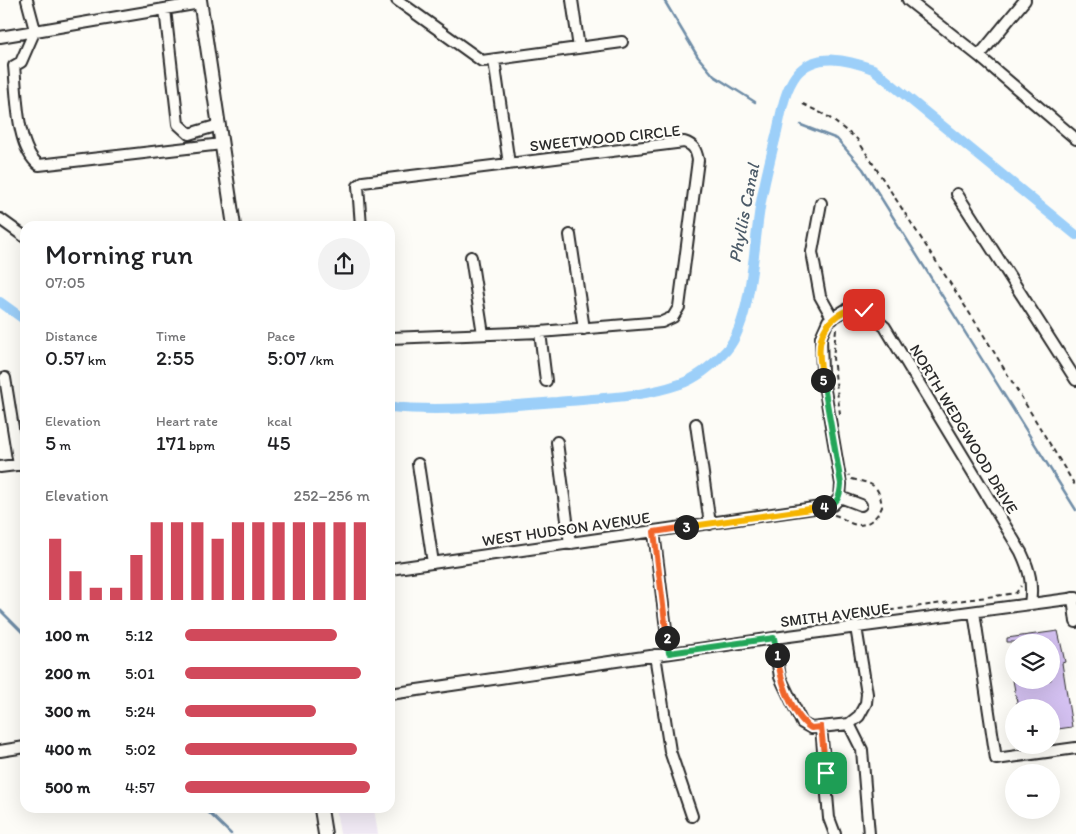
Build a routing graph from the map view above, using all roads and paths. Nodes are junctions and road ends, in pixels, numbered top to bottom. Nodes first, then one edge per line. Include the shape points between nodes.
1 (27, 0) edge
2 (397, 0) edge
3 (572, 0) edge
4 (908, 0) edge
5 (1024, 0) edge
6 (200, 2) edge
7 (165, 9) junction
8 (35, 30) junction
9 (0, 37) edge
10 (622, 42) dead end
11 (579, 48) junction
12 (979, 56) junction
13 (494, 60) junction
14 (803, 104) dead end
15 (219, 124) junction
16 (1076, 140) edge
17 (222, 144) junction
18 (509, 164) junction
19 (957, 194) dead end
20 (821, 203) dead end
21 (0, 219) edge
22 (233, 221) edge
23 (361, 221) edge
24 (20, 233) edge
25 (570, 234) dead end
26 (472, 257) dead end
27 (834, 323) junction
28 (584, 329) junction
29 (540, 332) junction
30 (483, 334) junction
31 (395, 338) edge
32 (5, 378) dead end
33 (1076, 380) edge
34 (546, 381) dead end
35 (841, 420) dead end
36 (696, 424) dead end
37 (557, 442) dead end
38 (20, 451) edge
39 (418, 464) dead end
40 (20, 466) edge
41 (0, 467) edge
42 (849, 474) dead end
43 (1076, 487) edge
44 (840, 497) junction
45 (861, 505) dead end
46 (834, 515) dead end
47 (710, 524) junction
48 (654, 532) junction
49 (570, 544) junction
50 (433, 563) junction
51 (395, 568) edge
52 (1022, 584) dead end
53 (1074, 598) edge
54 (1030, 604) junction
55 (974, 612) junction
56 (863, 614) dead end
57 (1076, 622) edge
58 (856, 627) junction
59 (774, 638) junction
60 (669, 653) junction
61 (655, 655) junction
62 (395, 693) edge
63 (849, 724) junction
64 (821, 727) junction
65 (20, 748) edge
66 (1076, 748) edge
67 (0, 751) edge
68 (322, 813) edge
69 (692, 816) dead end
70 (325, 834) edge
71 (835, 834) edge
72 (868, 834) edge

1 - 8 street
2 - 13 street via 482,61
3 - 11 street
4 - 12 street
5 - 12 street
6 - 7 street
6 - 15 main road
7 - 8 street
7 - 15 street via 178,124 189,134
8 - 9 street
8 - 17 street via 21,62 14,66 24,146 39,165
10 - 11 street
11 - 13 street
12 - 16 street
13 - 18 street
14 - 43 path via 827,116 857,139 988,342
15 - 17 main road
17 - 22 main road
18 - 23 street, SWEETWOOD CIRCLE via 363,182 358,186
18 - 28 street, SWEETWOOD CIRCLE via 684,142 692,144 697,152 679,307 673,317 662,322
19 - 33 street
20 - 27 street via 812,252 820,296
21 - 24 street
25 - 28 street
26 - 30 street
27 - 35 path via 833,358
27 - 44 street via 828,321 820,337 820,362 841,484
27 - 54 street, NORTH WEDGWOOD DRIVE via 847,309 855,309 864,310 885,327 1021,552 1030,571
28 - 29 street, SWEETWOOD CIRCLE
29 - 30 street, SWEETWOOD CIRCLE
29 - 34 street
30 - 31 street, SWEETWOOD CIRCLE
32 - 38 street
36 - 47 street
37 - 49 street
39 - 50 street
40 - 41 street
42 - 46 path via 852,479 868,482 876,488 882,507 878,516 860,525
44 - 45 street
44 - 47 street, WEST HUDSON AVENUE via 833,505 821,508
47 - 48 street, WEST HUDSON AVENUE
48 - 49 street, WEST HUDSON AVENUE
48 - 60 street
49 - 50 street, WEST HUDSON AVENUE
50 - 51 street, WEST HUDSON AVENUE
52 - 56 path via 1016,593
53 - 54 street, SMITH AVENUE
53 - 57 street
54 - 55 street, SMITH AVENUE
55 - 58 street, SMITH AVENUE
55 - 66 street via 996,759
58 - 59 street, SMITH AVENUE
58 - 63 street via 867,694 860,716
59 - 60 street, SMITH AVENUE
59 - 64 street via 780,677 802,723 811,728
60 - 61 street, SMITH AVENUE
61 - 62 street, SMITH AVENUE
61 - 69 street via 670,751
63 - 64 street
63 - 72 street via 862,750
64 - 71 street via 829,818
65 - 67 street
68 - 70 main road

